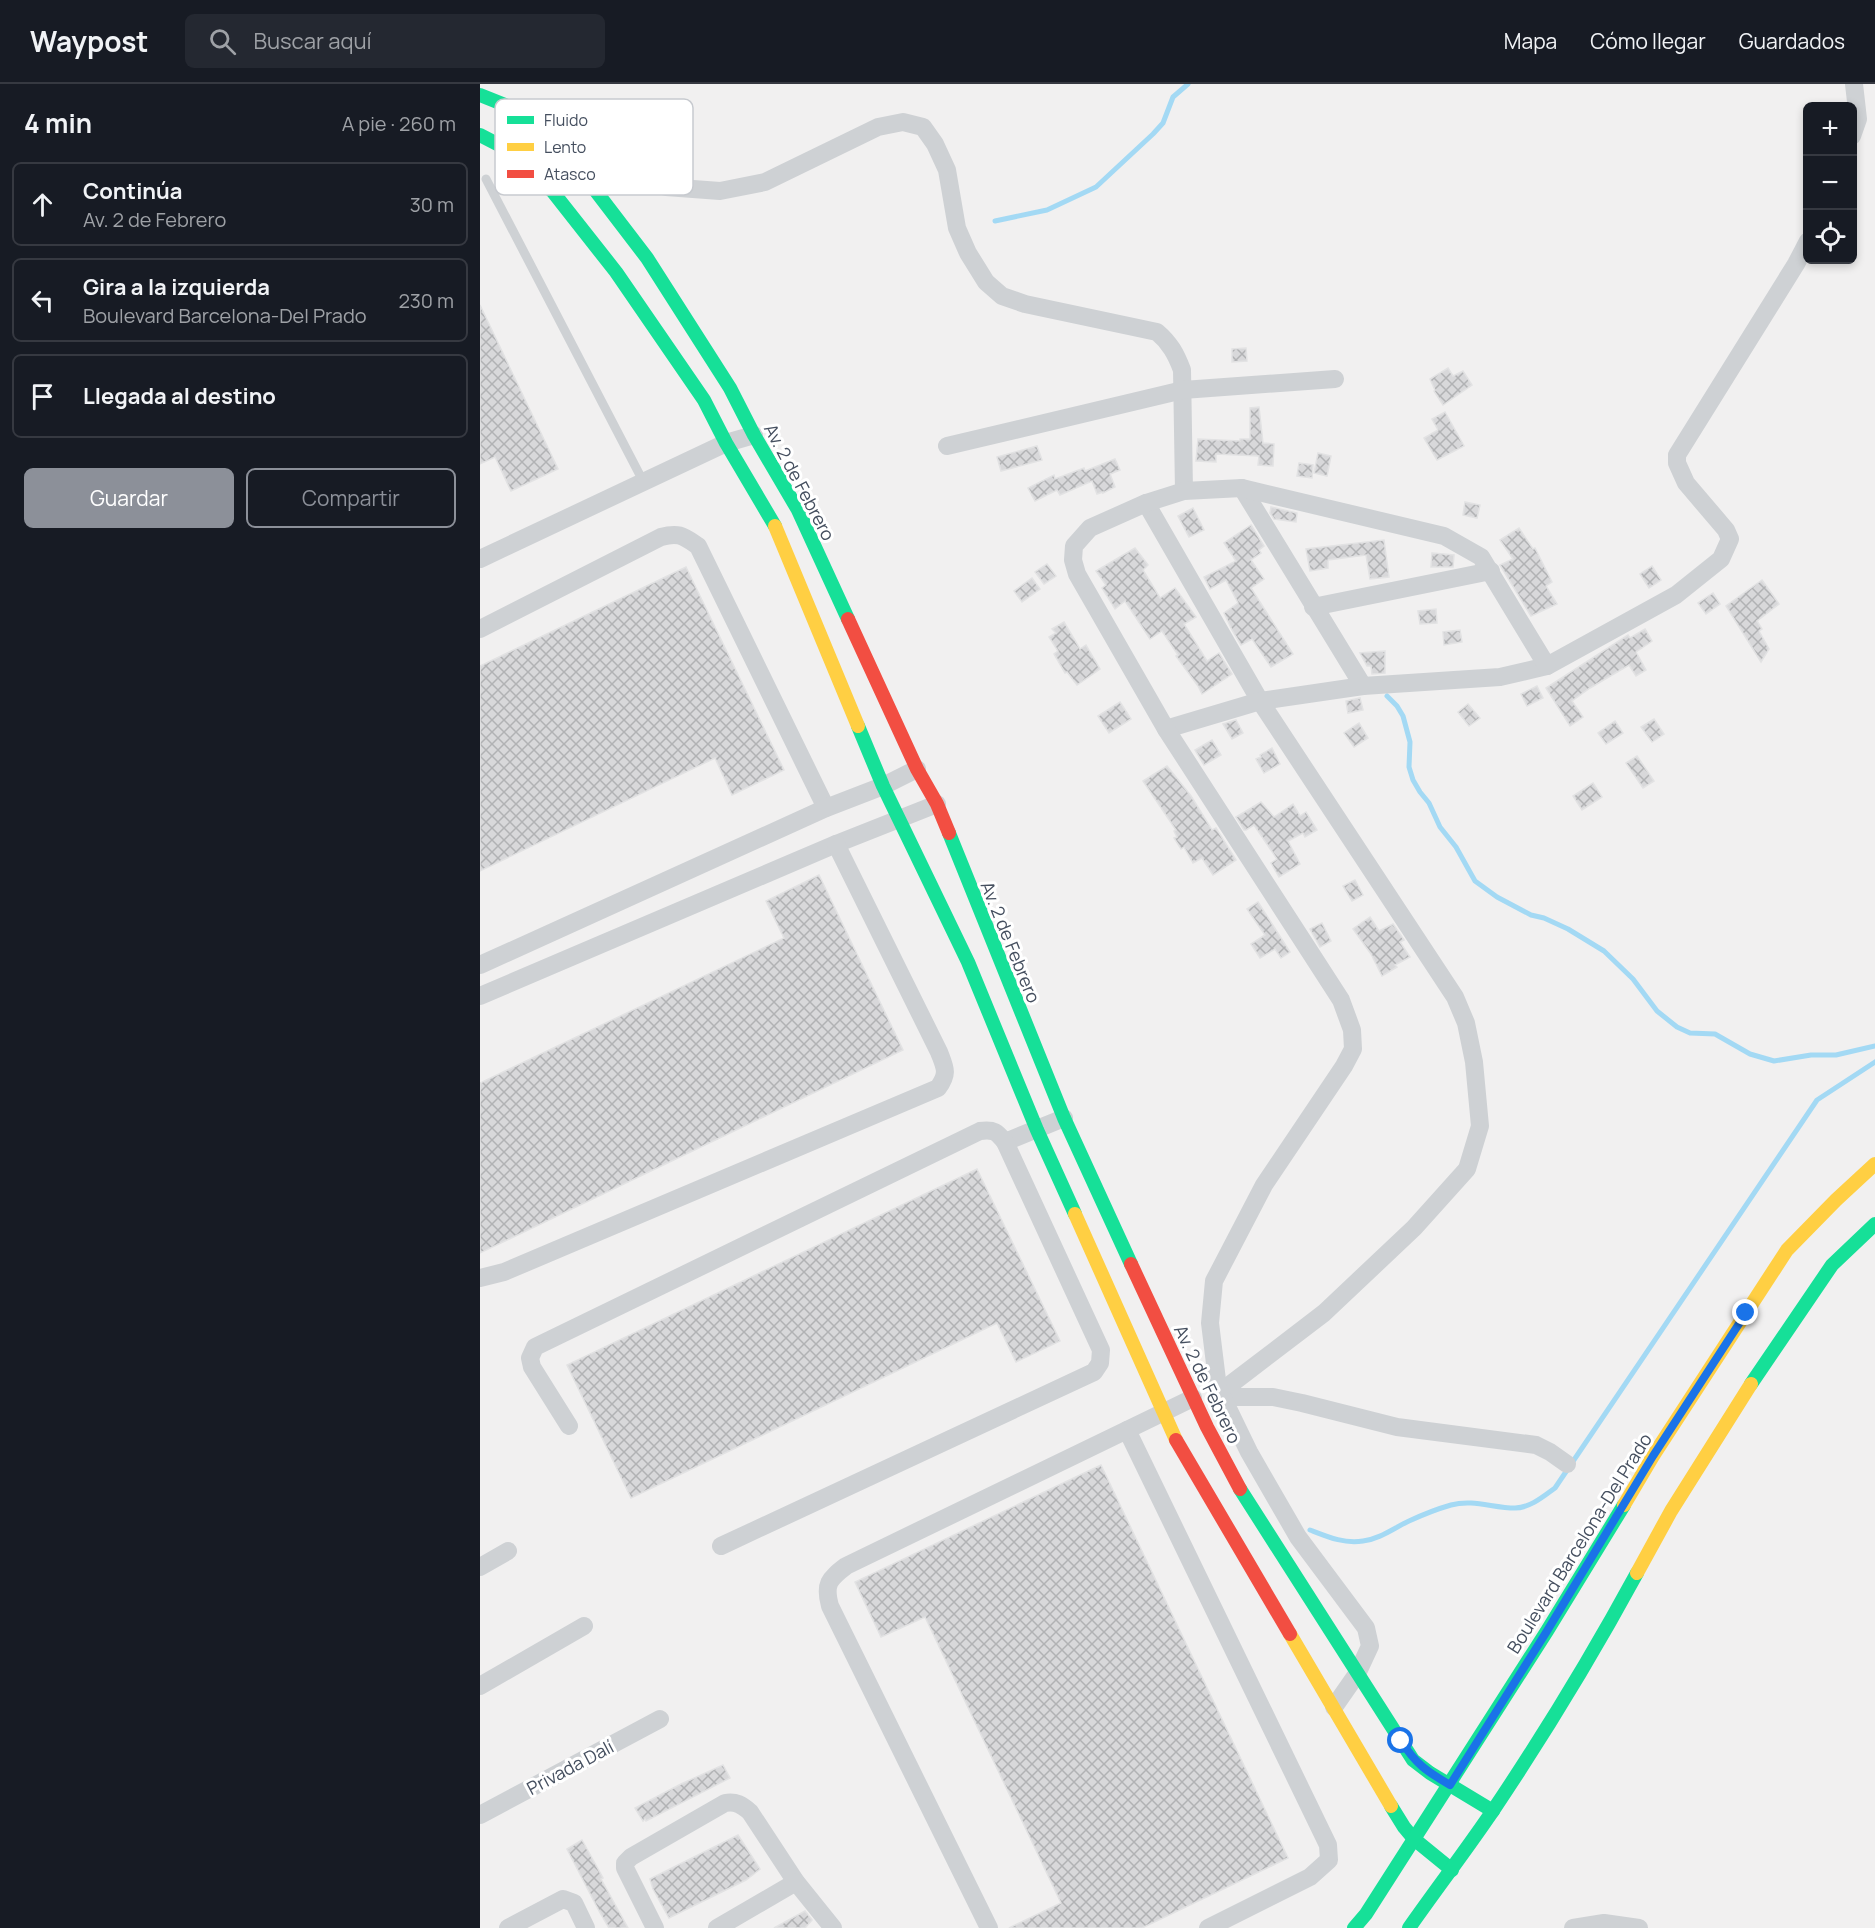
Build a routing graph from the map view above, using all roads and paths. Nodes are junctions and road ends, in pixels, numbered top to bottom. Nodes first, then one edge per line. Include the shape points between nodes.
1 (1854, 84) edge
2 (480, 95) edge
3 (495, 101) edge
4 (1856, 102) edge
5 (480, 135) edge
6 (495, 142) edge
7 (486, 179) dead end
8 (693, 189) edge
9 (555, 195) edge
10 (599, 195) edge
11 (1803, 251) edge
12 (1335, 379) dead end
13 (1183, 390) junction
14 (754, 435) junction
15 (726, 443) junction
16 (947, 446) dead end
17 (643, 481) junction
18 (1242, 488) junction
19 (1184, 491) junction
20 (1146, 503) junction
21 (480, 559) edge
22 (1491, 571) junction
23 (1313, 607) junction
24 (480, 629) edge
25 (1547, 666) junction
26 (1363, 686) junction
27 (1260, 701) junction
28 (1166, 729) junction
29 (917, 769) junction
30 (883, 786) junction
31 (936, 804) junction
32 (826, 808) junction
33 (900, 819) junction
34 (836, 844) junction
35 (480, 965) edge
36 (480, 996) edge
37 (1064, 1118) junction
38 (1037, 1130) junction
39 (1005, 1142) junction
40 (1875, 1164) edge
41 (1875, 1224) edge
42 (480, 1278) edge
43 (1193, 1398) junction
44 (1163, 1413) junction
45 (569, 1426) dead end
46 (1127, 1430) junction
47 (1567, 1464) dead end
48 (721, 1546) dead end
49 (508, 1551) dead end
50 (480, 1567) edge
51 (584, 1626) dead end
52 (1357, 1674) junction
53 (480, 1686) edge
54 (1334, 1707) junction
55 (660, 1719) dead end
56 (1450, 1785) junction
57 (1493, 1811) junction
58 (480, 1815) edge
59 (1414, 1839) junction
60 (1452, 1870) junction
61 (796, 1882) junction
62 (721, 1927) edge
63 (508, 1928) edge
64 (586, 1928) edge
65 (655, 1928) edge
66 (833, 1928) edge
67 (988, 1928) edge
68 (1208, 1928) edge
69 (1354, 1928) edge
70 (1409, 1928) edge
71 (1573, 1928) edge
72 (1639, 1928) edge

1 - 4 street
2 - 3 main road, Av. 2 de Febrero
5 - 6 main road
7 - 17 lane
8 - 13 street via 720,191 765,182 878,127 903,122 923,127 946,170 957,228 986,282 1002,296 1025,304 1157,332 1177,357
9 - 15 main road via 616,272 704,400
10 - 14 main road, Av. 2 de Febrero via 646,258 730,388
11 - 25 street via 1677,455 1686,483 1730,539 1721,559 1676,596
12 - 13 street
13 - 16 street
13 - 19 street
14 - 15 street
14 - 29 main road, Av. 2 de Febrero via 798,510
15 - 17 street
15 - 30 main road via 772,519
17 - 21 street
18 - 19 street
18 - 22 street via 1444,536 1481,557
18 - 23 street
19 - 20 street
20 - 27 street
20 - 28 street via 1090,528 1074,546 1073,560 1077,574
22 - 23 street
22 - 25 street
23 - 26 street
24 - 32 street via 661,537 681,535 698,546
25 - 26 street via 1500,677
26 - 27 street
27 - 28 street
27 - 47 street via 1455,997 1466,1023 1474,1062 1480,1126 1467,1169 1414,1228 1323,1313 1228,1390 1235,1397 1273,1397 1397,1427 1536,1445
28 - 52 street via 1341,1000 1352,1030 1353,1049 1344,1066 1264,1185 1214,1281 1210,1323 1218,1388 1249,1452 1298,1537 1366,1628 1370,1646
29 - 30 street
29 - 31 main road, Av. 2 de Febrero
30 - 32 street
30 - 33 main road
31 - 33 street
31 - 37 main road, Av. 2 de Febrero
32 - 35 street
33 - 34 street
33 - 38 main road via 968,962
34 - 36 street
34 - 42 street via 939,1052 945,1078 938,1088 504,1272
37 - 38 street
37 - 43 main road, Av. 2 de Febrero
38 - 39 street
38 - 44 main road
39 - 45 street via 996,1131 980,1131 535,1347 530,1358 532,1367
39 - 48 street via 1101,1350 1094,1372
40 - 56 main road, Boulevard Barcelona-Del Prado via 1787,1250 1653,1456
41 - 57 main road via 1832,1265 1741,1398 1671,1511 1598,1643
43 - 44 street
43 - 52 main road, Av. 2 de Febrero via 1246,1500
44 - 46 street
44 - 54 main road via 1180,1451
46 - 67 street via 846,1566 832,1578 826,1591
46 - 68 street via 1328,1845 1329,1860 1310,1877
49 - 50 street
51 - 53 street
52 - 54 street
52 - 56 main road, Av. 2 de Febrero via 1413,1760
54 - 59 main road via 1394,1812
55 - 58 street, Privada Dalí
56 - 57 main road, Av. 2 de Febrero
56 - 59 main road, Boulevard Barcelona-Del Prado
57 - 60 main road
59 - 60 main road
59 - 69 main road, Boulevard Barcelona-Del Prado
60 - 70 main road
61 - 62 street
61 - 65 street via 750,1812 741,1805 725,1803 625,1863
61 - 66 street
63 - 64 street via 563,1899 574,1903
71 - 72 street via 1604,1923

